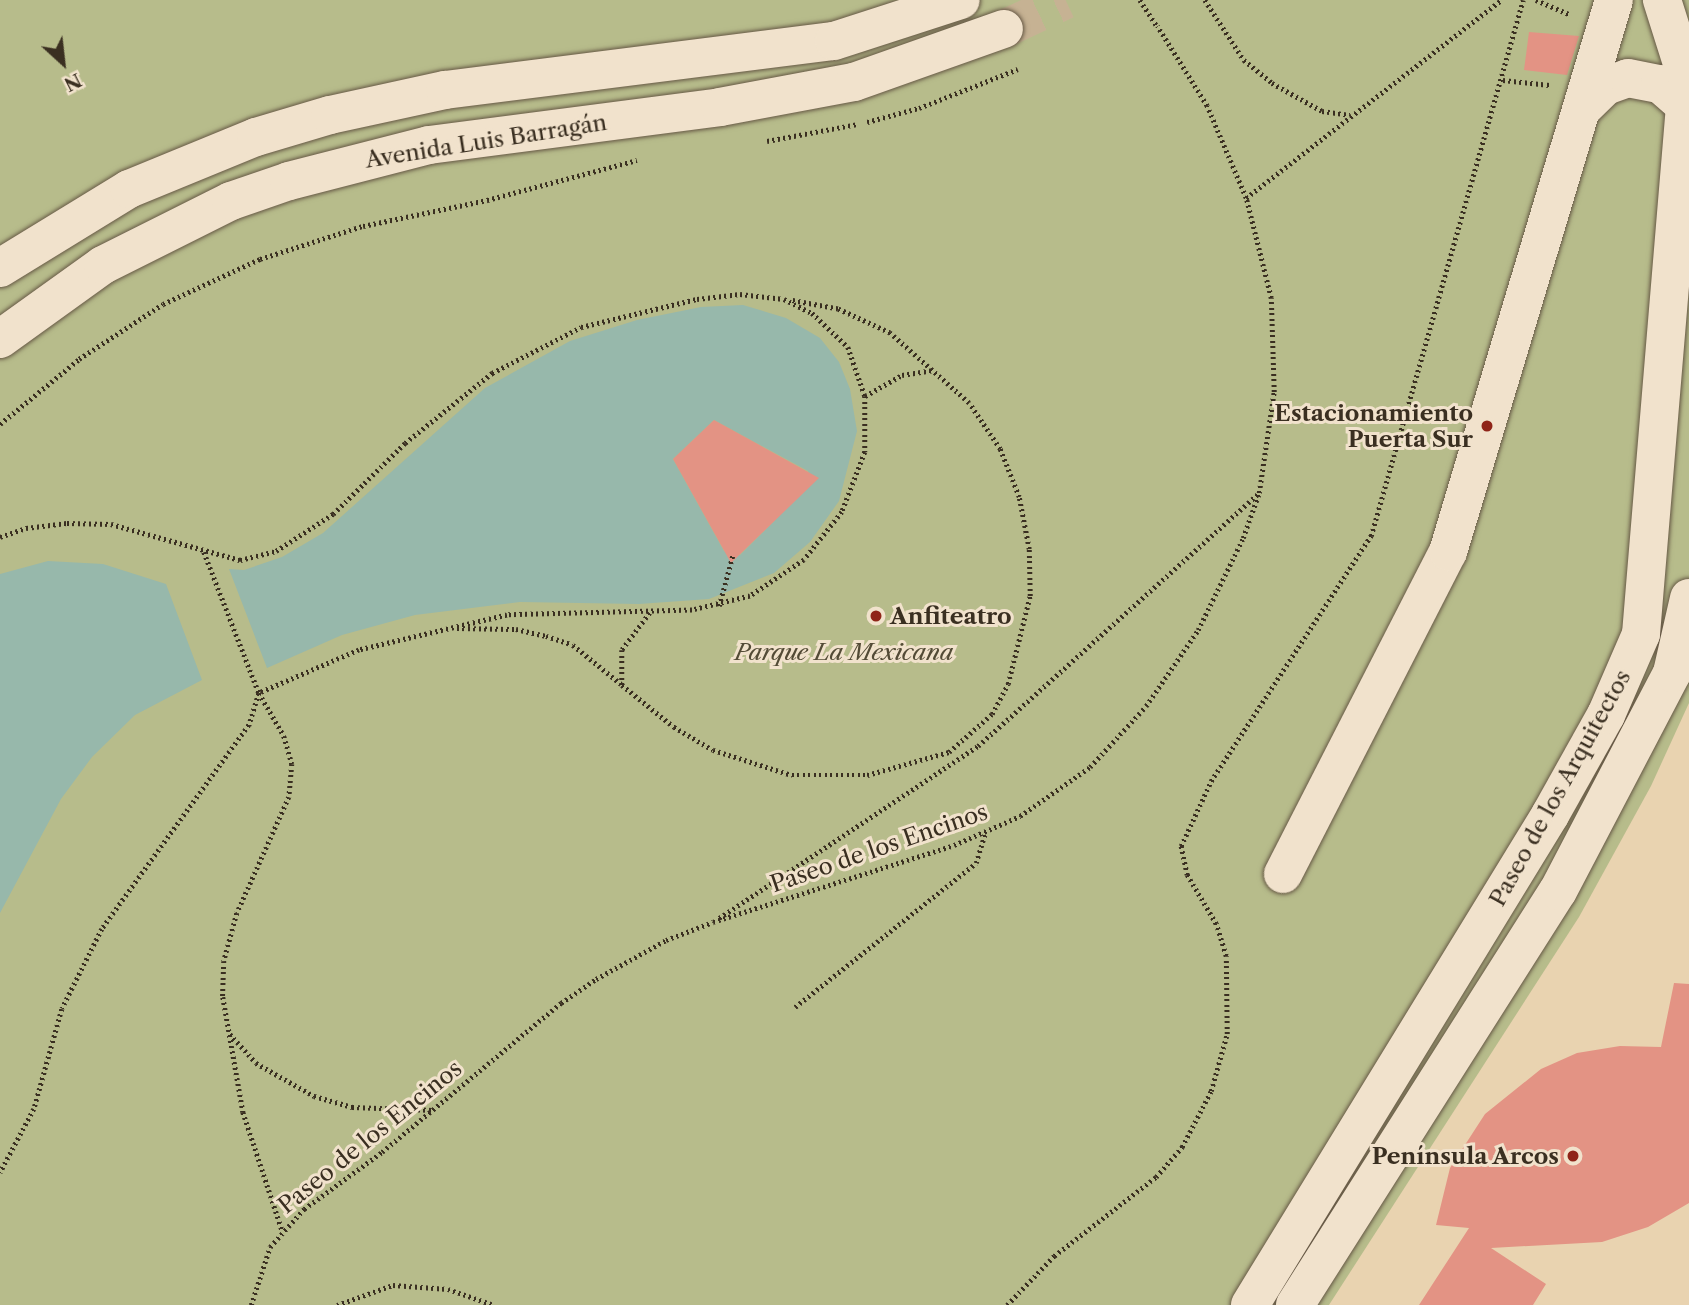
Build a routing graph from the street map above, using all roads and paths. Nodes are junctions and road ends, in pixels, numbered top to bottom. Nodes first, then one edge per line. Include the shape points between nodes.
1 (961, 0) edge
2 (1140, 0) edge
3 (1205, 0) edge
4 (1501, 0) edge
5 (1523, 0) edge
6 (1614, 0) edge
7 (1662, 0) edge
8 (1004, 29) tunnel mouth
9 (1018, 69) dead end
10 (1685, 106) junction
11 (1584, 107) junction
12 (1351, 115) junction
13 (753, 144) dead end
14 (641, 160) dead end
15 (1246, 198) junction
16 (0, 268) edge
17 (784, 299) junction
18 (0, 339) edge
19 (935, 370) junction
20 (866, 396) junction
21 (0, 424) edge
22 (1259, 493) junction
23 (0, 537) edge
24 (204, 551) junction
25 (733, 554) dead end
26 (1689, 598) edge
27 (719, 607) junction
28 (650, 612) junction
29 (450, 628) junction
30 (622, 685) junction
31 (259, 693) junction
32 (971, 737) junction
33 (978, 746) junction
34 (985, 833) junction
35 (1283, 874) dead end
36 (713, 922) junction
37 (795, 1007) dead end
38 (229, 1033) junction
39 (435, 1110) junction
40 (0, 1173) edge
41 (282, 1230) junction
42 (1311, 1243) junction
43 (251, 1305) edge
44 (337, 1305) edge
45 (494, 1305) edge
46 (1007, 1305) edge
47 (1250, 1305) edge
48 (1295, 1305) edge

1 - 16 street via 834,41 445,90 330,115 256,137 129,189
2 - 15 path, Paseo de los Encinos, bridge via 1207,106
3 - 12 path via 1244,60 1272,83 1322,111
4 - 12 path
5 - 46 path via 1371,536 1211,781 1181,846 1187,875 1216,924 1227,956 1227,1034 1212,1091 1182,1147 1156,1177 1054,1256
6 - 11 street
7 - 10 street, Paseo de los Arquitectos via 1685,73
8 - 18 street, Avenida Luis Barragán via 842,85 720,107 429,145 289,181 231,201 103,265
9 - 13 path via 919,108 825,132
10 - 11 street via 1660,84 1636,78 1606,86
10 - 42 street, Paseo de los Arquitectos via 1641,634 1606,715
11 - 35 street via 1448,552
12 - 15 path
14 - 21 path via 363,226 260,259 163,304 79,359
15 - 22 path, Paseo de los Encinos via 1264,264 1275,342 1274,392
17 - 19 path via 838,309 867,321
17 - 20 path via 812,313 848,347
17 - 24 path via 740,294 697,299 581,327 492,373 405,443 332,514 276,551 240,559
19 - 20 path via 902,375
19 - 32 path via 969,403 1000,449 1019,497 1029,549 1030,596 1018,651 992,714
20 - 27 path via 864,452 842,512 826,538 779,580
22 - 33 path
22 - 34 path, Paseo de los Encinos via 1243,538 1198,630 1120,738 1055,796
23 - 24 path via 66,523 111,524
24 - 31 path
25 - 27 path
26 - 42 street, Paseo de los Arquitectos via 1672,673 1558,891
27 - 28 path
28 - 29 path via 507,615
28 - 30 path via 622,650
29 - 30 path via 516,629 546,636 573,645
29 - 31 path via 359,650
30 - 32 path via 674,727 713,750 792,775 867,775 949,752
31 - 38 path via 284,736 292,764 289,797 228,938 223,997
31 - 40 path via 249,725 102,929 62,1009 34,1109
32 - 33 path
33 - 36 path
34 - 36 path, Paseo de los Encinos
34 - 37 path via 976,863
36 - 39 path, Paseo de los Encinos via 657,945 578,991
38 - 39 path via 256,1063 314,1096 352,1107
38 - 41 path via 243,1112
39 - 41 path, Paseo de los Encinos
41 - 43 path, Paseo de los Encinos via 258,1274
42 - 47 street, Paseo de los Arquitectos
42 - 48 street, Paseo de los Arquitectos
44 - 45 path via 393,1285 448,1289

